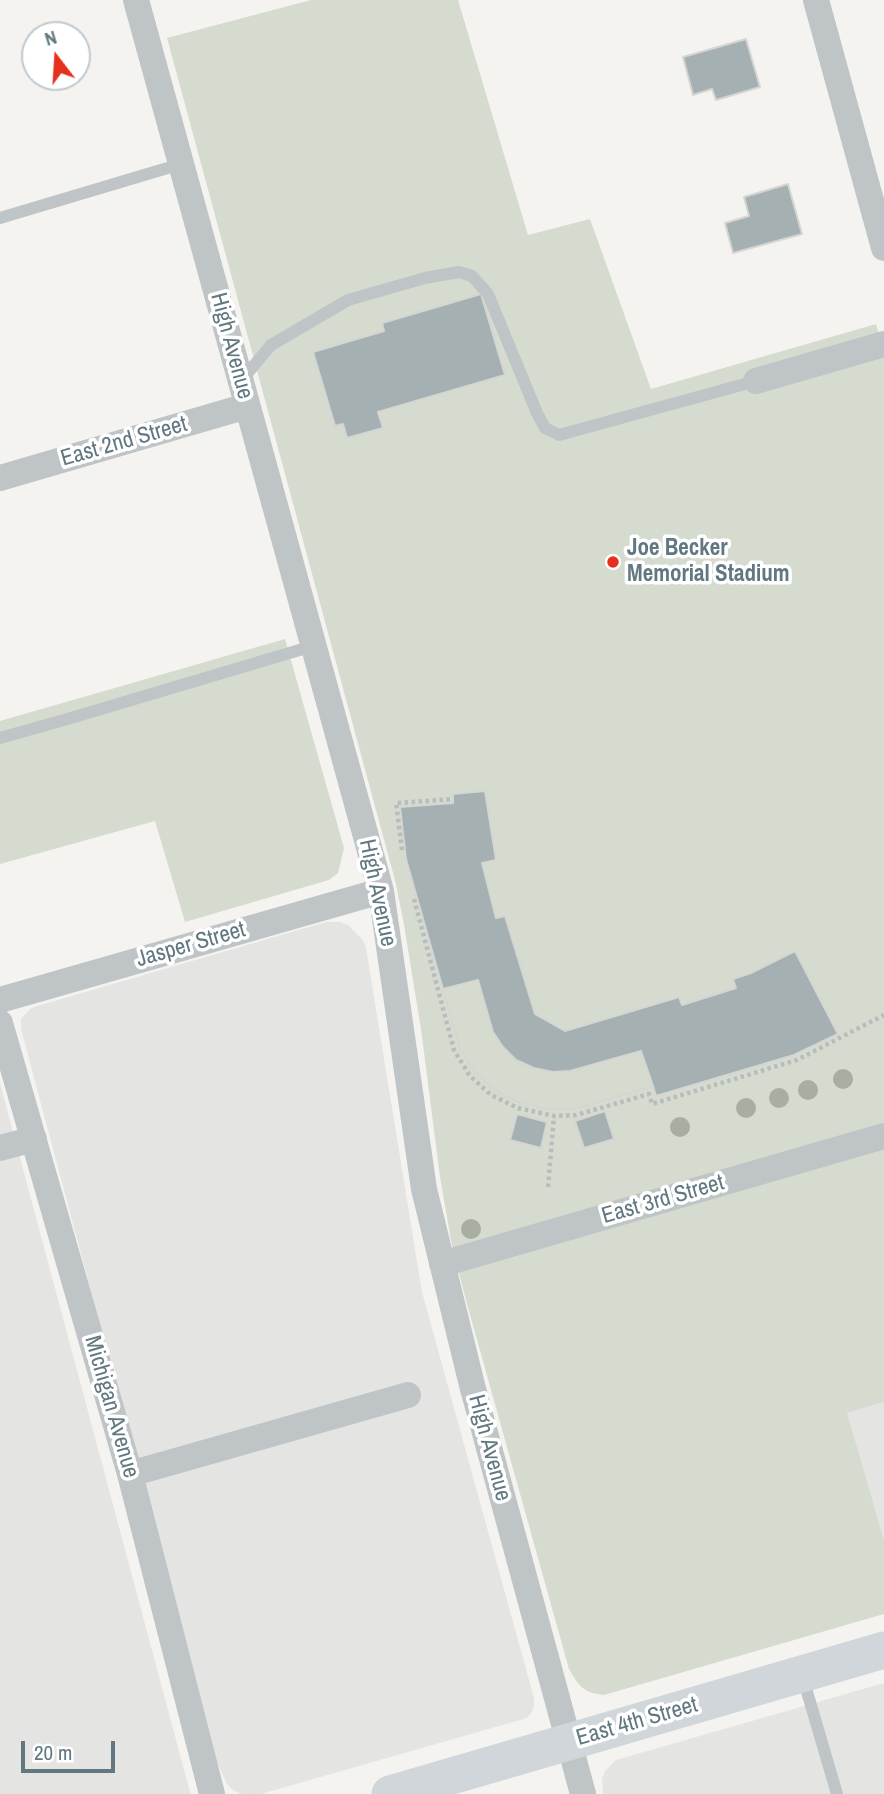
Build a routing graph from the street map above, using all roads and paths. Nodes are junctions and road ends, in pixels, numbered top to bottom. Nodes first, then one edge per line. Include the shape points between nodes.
1 (136, 0) edge
2 (816, 0) edge
3 (181, 164) junction
4 (0, 218) edge
5 (884, 248) edge
6 (884, 344) edge
7 (756, 381) joint
8 (244, 394) junction
9 (0, 478) edge
10 (313, 646) junction
11 (0, 738) edge
12 (453, 799) dead end
13 (403, 858) dead end
14 (381, 891) junction
15 (413, 896) dead end
16 (0, 999) edge
17 (884, 1015) edge
18 (0, 1023) edge
19 (554, 1115) junction
20 (884, 1136) edge
21 (34, 1139) junction
22 (0, 1148) edge
23 (548, 1187) dead end
24 (442, 1264) junction
25 (408, 1395) dead end
26 (130, 1474) junction
27 (884, 1650) edge
28 (802, 1674) junction
29 (569, 1742) junction
30 (212, 1794) edge
31 (390, 1794) edge
32 (583, 1794) edge
33 (837, 1794) edge

1 - 3 street, High Avenue
2 - 5 street
3 - 4 lane
3 - 8 street, High Avenue
6 - 7 street
7 - 8 lane via 559,435 545,428 537,413 488,295 472,276 460,272 348,300 271,345
8 - 9 street, East 2nd Street
8 - 10 street, High Avenue
10 - 11 lane
10 - 14 street, High Avenue
12 - 13 path via 396,803
14 - 16 street, Jasper Street
14 - 24 street, High Avenue via 425,1189
15 - 19 path via 454,1050 470,1076 491,1095 518,1108
17 - 19 path via 797,1060 758,1072 652,1104 649,1094 576,1115
18 - 21 street, Michigan Avenue
19 - 23 path
20 - 24 street, East 3rd Street
21 - 22 street
21 - 26 street, Michigan Avenue
24 - 29 street, High Avenue
25 - 26 street
26 - 30 street, Michigan Avenue
27 - 28 street, East 4th Street
28 - 29 street, East 4th Street
28 - 33 lane
29 - 31 street, East 4th Street
29 - 32 street, High Avenue

